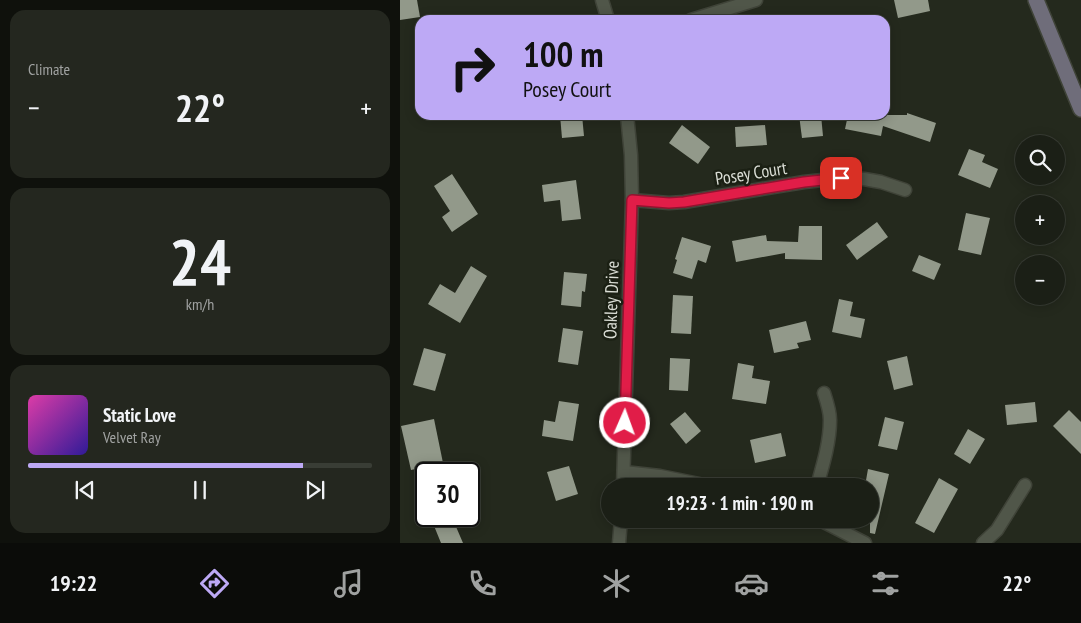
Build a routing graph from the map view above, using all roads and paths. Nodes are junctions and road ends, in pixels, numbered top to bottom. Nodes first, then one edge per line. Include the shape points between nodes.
1 (756, 0) edge
2 (1036, 0) edge
3 (607, 1) edge
4 (608, 15) edge
5 (707, 15) edge
6 (1081, 109) edge
7 (628, 120) edge
8 (905, 190) dead end
9 (632, 200) junction
10 (824, 393) dead end
11 (624, 472) junction
12 (624, 478) edge
13 (670, 478) edge
14 (819, 478) edge
15 (1025, 485) dead end
16 (621, 528) edge
17 (836, 528) edge
18 (620, 543) edge
19 (865, 543) edge
20 (983, 543) edge

1 - 5 street
2 - 6 street
3 - 4 street
7 - 9 street, Oakley Drive
8 - 9 street, Posey Court via 881,182 841,178 684,202
9 - 11 street, Oakley Drive
10 - 14 street via 830,419
11 - 12 street, Oakley Drive
11 - 13 street
15 - 20 street via 997,530
16 - 18 street
17 - 19 street

